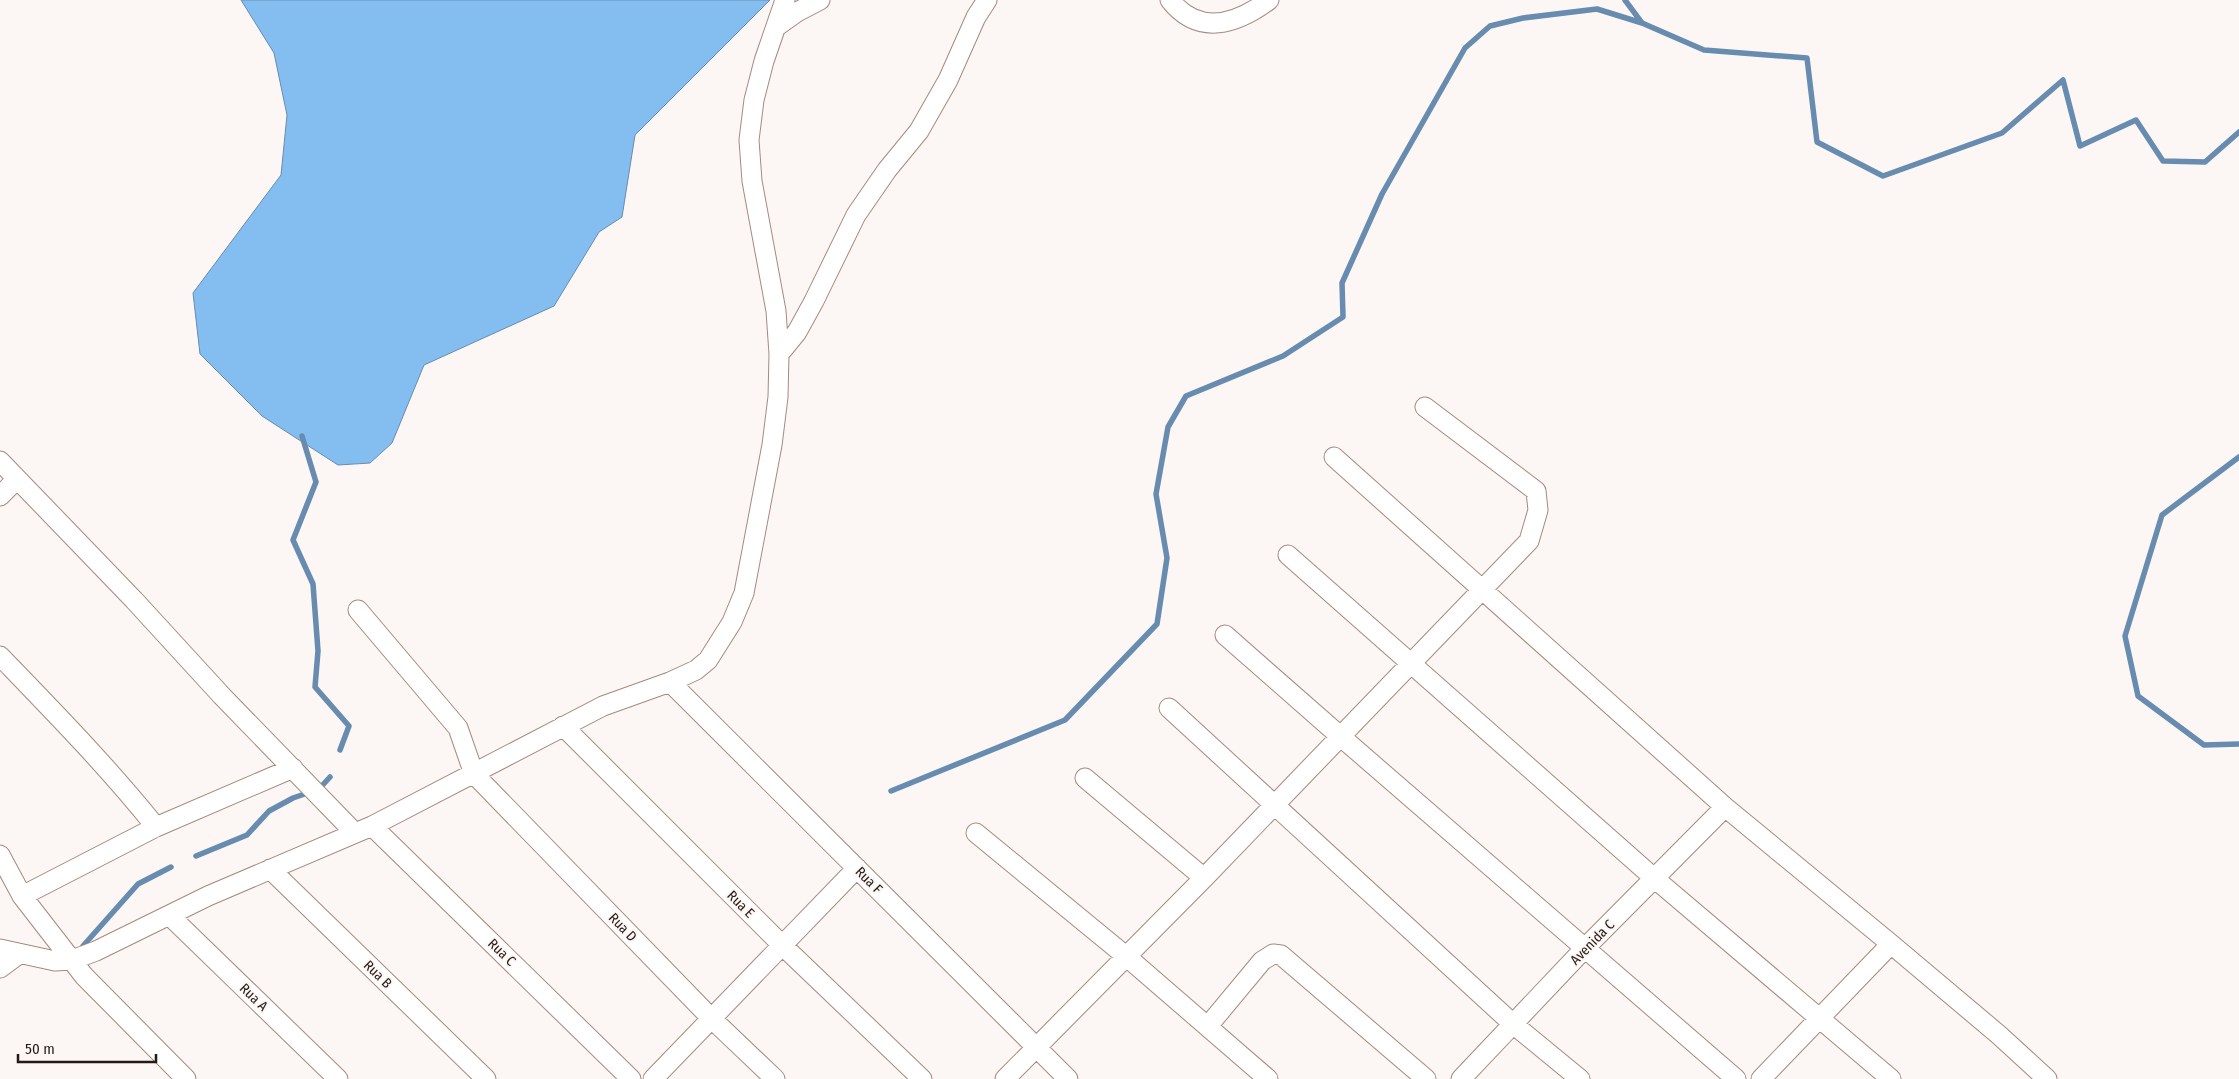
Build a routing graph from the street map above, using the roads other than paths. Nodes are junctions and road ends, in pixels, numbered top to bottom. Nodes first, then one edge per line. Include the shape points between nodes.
1 (785, 0) edge
2 (820, 0) edge
3 (986, 0) edge
4 (1170, 0) edge
5 (1269, 0) edge
6 (776, 27) junction
7 (779, 354) junction
8 (1425, 408) dead end
9 (1334, 457) dead end
10 (0, 461) edge
11 (17, 479) junction
12 (0, 496) edge
13 (1288, 555) dead end
14 (1483, 590) junction
15 (358, 610) dead end
16 (1225, 634) dead end
17 (0, 656) edge
18 (1410, 664) junction
19 (670, 682) junction
20 (1169, 708) dead end
21 (563, 726) junction
22 (1340, 736) junction
23 (293, 768) junction
24 (474, 774) junction
25 (1085, 778) dead end
26 (1275, 805) junction
27 (1725, 807) junction
28 (156, 826) junction
29 (372, 826) junction
30 (354, 832) junction
31 (976, 832) dead end
32 (0, 856) edge
33 (857, 868) junction
34 (270, 869) junction
35 (1204, 878) junction
36 (1654, 878) junction
37 (22, 896) junction
38 (170, 916) junction
39 (782, 944) junction
40 (1891, 944) junction
41 (1585, 948) junction
42 (0, 949) edge
43 (19, 954) junction
44 (1127, 957) junction
45 (72, 960) junction
46 (0, 968) edge
47 (711, 1018) junction
48 (1819, 1018) junction
49 (1513, 1024) junction
50 (1208, 1026) junction
51 (1036, 1048) junction
52 (1468, 1077) edge
53 (186, 1079) edge
54 (338, 1079) edge
55 (486, 1079) edge
56 (631, 1079) edge
57 (653, 1079) edge
58 (775, 1079) edge
59 (922, 1079) edge
60 (1005, 1079) edge
61 (1068, 1079) edge
62 (1268, 1079) edge
63 (1426, 1079) edge
64 (1580, 1079) edge
65 (1736, 1079) edge
66 (1761, 1079) edge
67 (1892, 1079) edge
68 (2047, 1079) edge

1 - 6 street
2 - 6 street
3 - 7 street via 948,80 919,131 886,170 856,215 797,332
4 - 5 street via 1178,10 1197,21 1216,23 1246,16
6 - 7 street via 754,100 749,140 752,182 776,311
7 - 19 street via 772,445 744,593 732,622 708,660 696,670
8 - 14 street via 1536,491 1538,510 1529,541
9 - 14 street
10 - 11 street
11 - 12 street
11 - 23 street
13 - 18 street
14 - 18 street
14 - 27 street
15 - 24 street via 458,728
16 - 22 street
17 - 28 street via 106,767
18 - 22 street
18 - 36 street
19 - 21 street via 602,706
19 - 33 street, Rua F
20 - 26 street
21 - 24 street
21 - 39 street, Rua E
22 - 26 street
22 - 41 street
23 - 28 street
23 - 30 street
24 - 29 street
24 - 47 street, Rua D
25 - 35 street
26 - 35 street
26 - 49 street
27 - 36 street, Avenida C
27 - 40 street
28 - 37 street
29 - 30 street
29 - 56 street, Rua C
30 - 34 street
31 - 44 street
32 - 37 street
33 - 39 street
33 - 51 street, Rua F
34 - 38 street
34 - 55 street, Rua B
35 - 44 street
36 - 41 street, Avenida C
36 - 48 street
37 - 45 street
38 - 45 street
38 - 54 street, Rua A
39 - 47 street
39 - 59 street, Rua E
40 - 48 street
40 - 68 street
41 - 49 street, Avenida C
41 - 65 street
42 - 43 street
43 - 45 street via 55,961
43 - 46 street
44 - 50 street
44 - 51 street
45 - 53 street via 99,993
47 - 57 street
47 - 58 street, Rua D
48 - 66 street
48 - 67 street
49 - 52 street, Avenida C
49 - 64 street
50 - 62 street
50 - 63 street via 1262,961 1273,954 1281,955
51 - 60 street
51 - 61 street, Rua F

